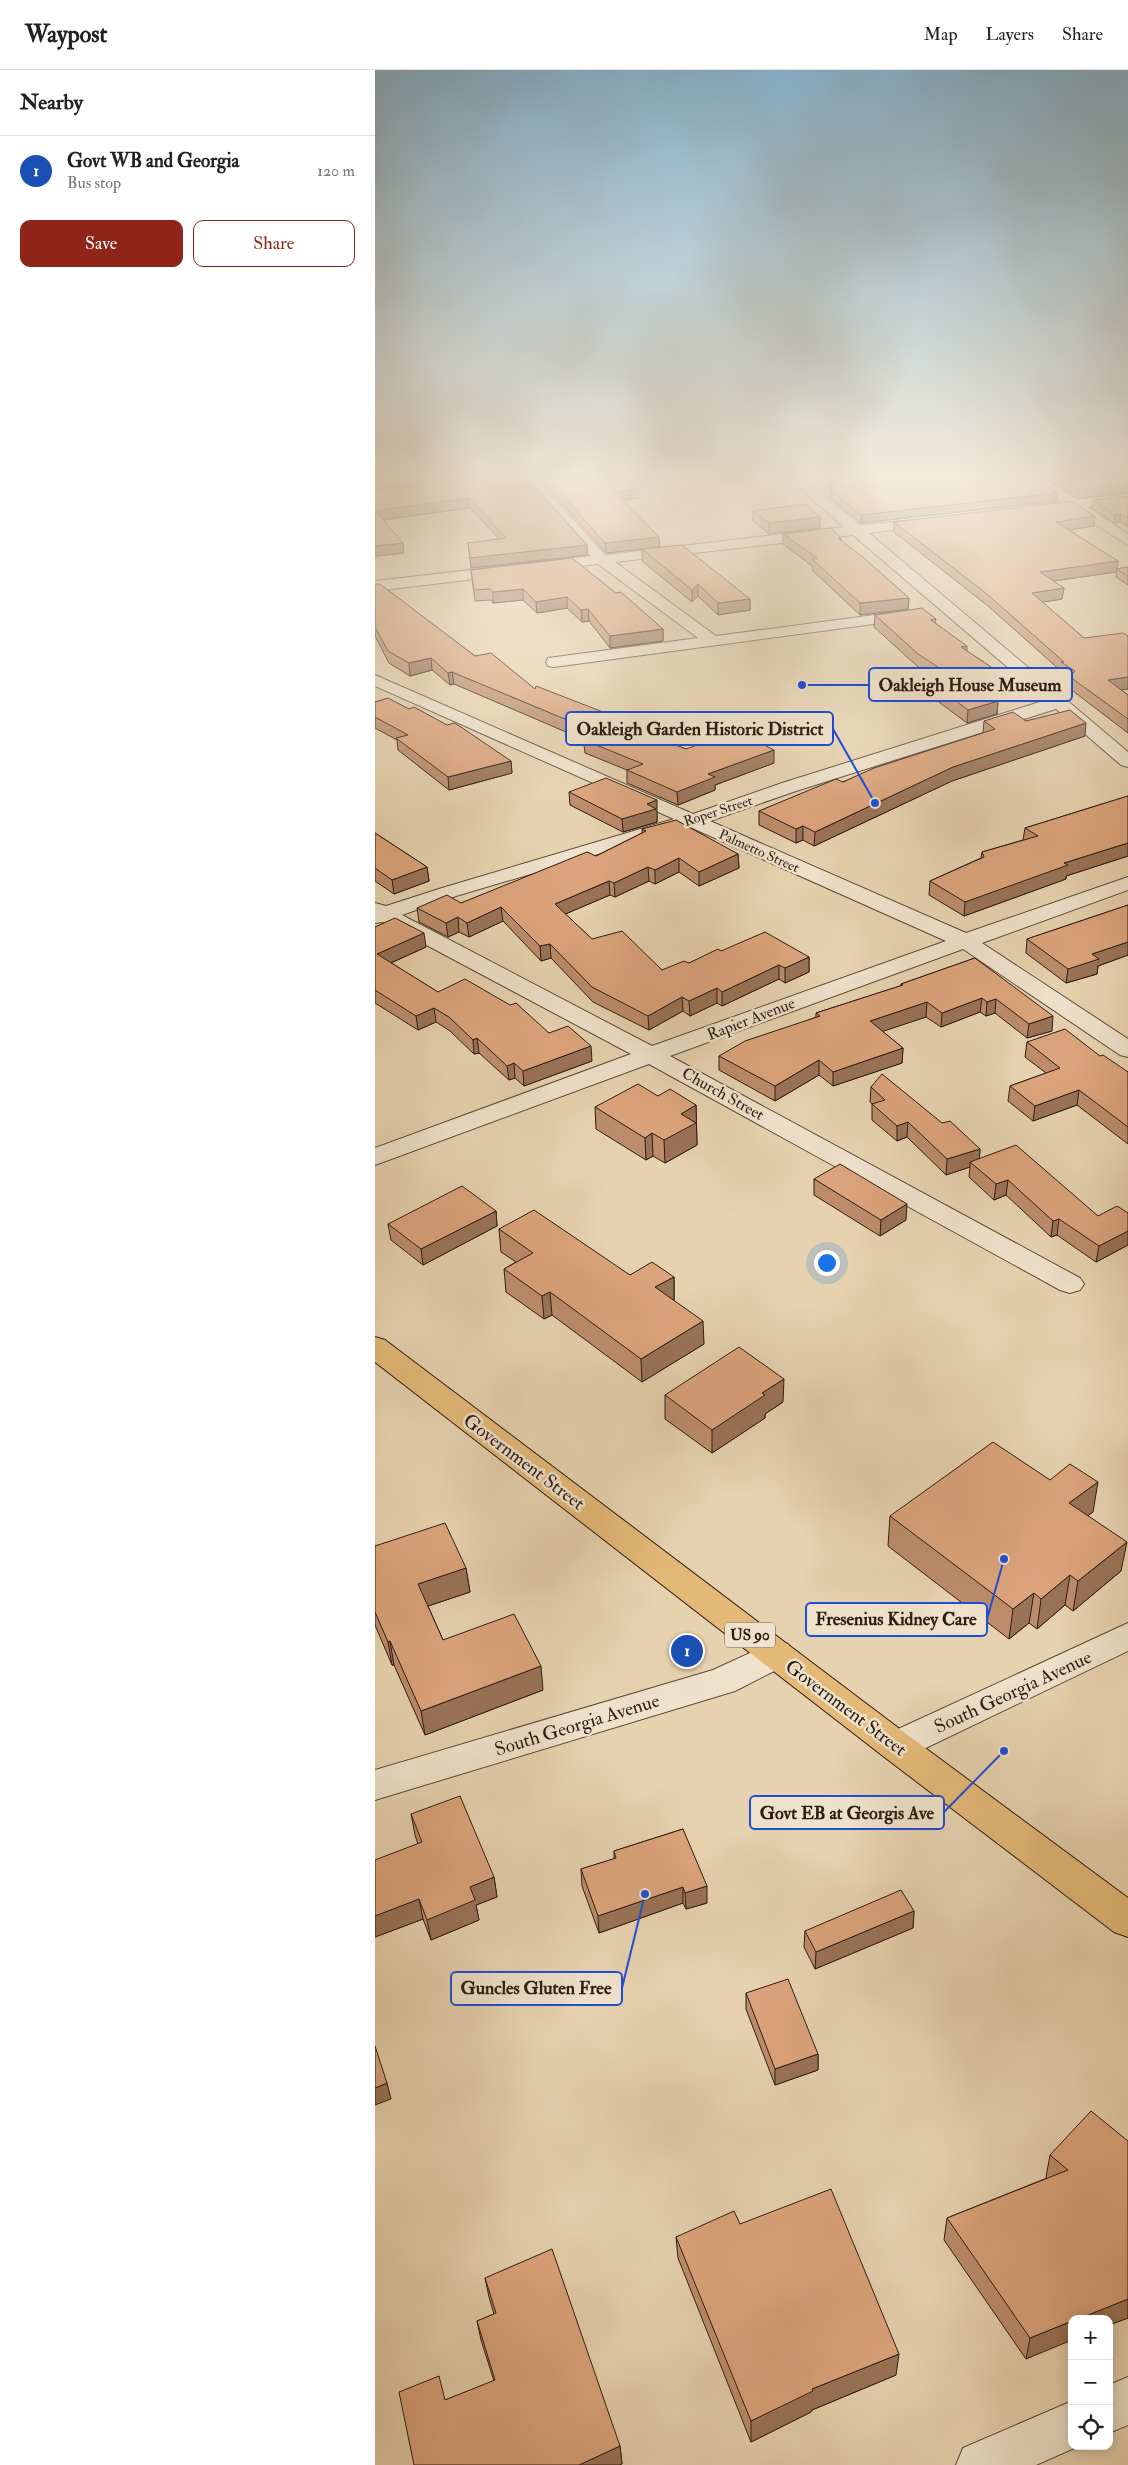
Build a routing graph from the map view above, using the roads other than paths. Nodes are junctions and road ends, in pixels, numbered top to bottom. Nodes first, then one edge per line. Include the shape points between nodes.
1 (638, 587) edge
2 (925, 587) edge
3 (952, 610) junction
4 (712, 641) junction
5 (554, 662) dead end
6 (375, 680) edge
7 (1059, 702) junction
8 (1128, 761) edge
9 (691, 820) junction
10 (1128, 883) edge
11 (378, 913) edge
12 (965, 941) junction
13 (1128, 1050) edge
14 (653, 1056) junction
15 (375, 1157) edge
16 (1070, 1284) dead end
17 (375, 1347) edge
18 (1128, 1636) edge
19 (775, 1654) junction
20 (897, 1746) junction
21 (375, 1785) edge
22 (1128, 1920) edge
23 (1128, 2401) edge
24 (1113, 2407) edge
25 (1068, 2427) edge
26 (980, 2465) edge

1 - 4 street
2 - 3 street
3 - 4 street
3 - 7 street
4 - 5 street
6 - 9 street, Palmetto Street
7 - 8 street
7 - 9 street, Roper Street
9 - 11 street, Roper Street
9 - 12 street, Palmetto Street
10 - 12 street, Rapier Avenue
11 - 14 street, Church Street
12 - 13 street, Palmetto Street
12 - 14 street, Rapier Avenue
14 - 15 street, Rapier Avenue
14 - 16 street, Church Street
17 - 19 main road, Government Street / US 90
18 - 20 street, South Georgia Avenue
19 - 20 main road, Government Street / US 90
19 - 21 street, South Georgia Avenue via 723,1681
20 - 22 main road, Government Street / US 90
23 - 24 street
25 - 26 street

